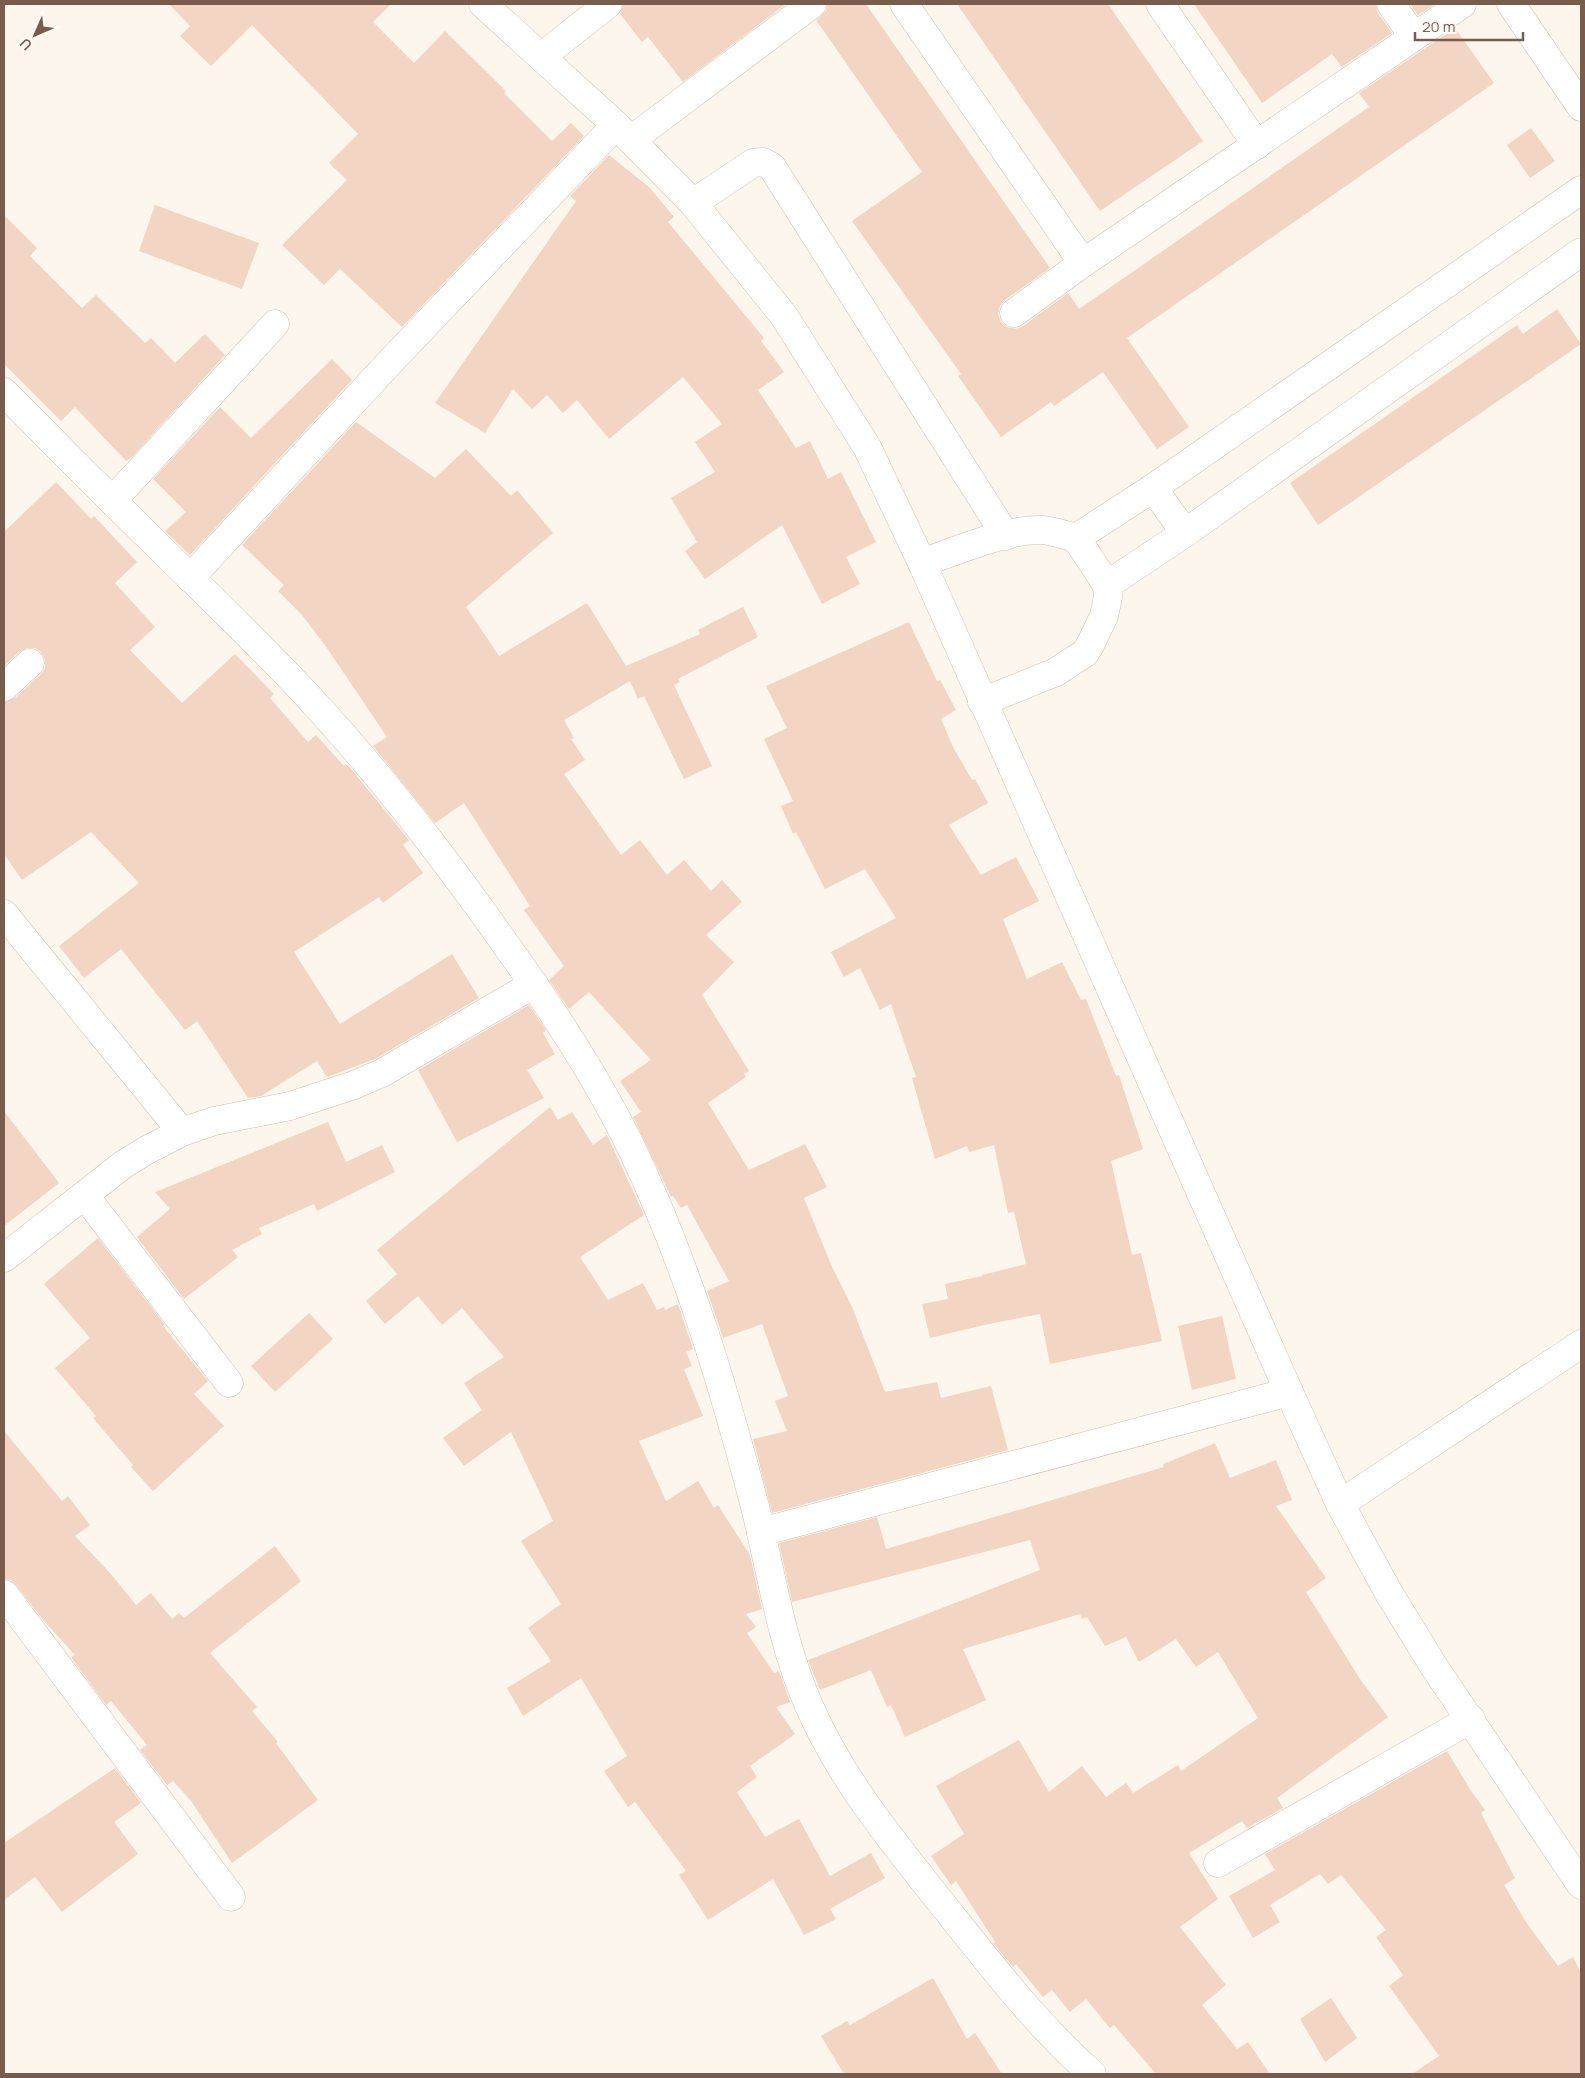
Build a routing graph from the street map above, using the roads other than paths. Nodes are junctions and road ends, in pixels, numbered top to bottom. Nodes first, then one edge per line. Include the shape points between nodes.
1 (483, 4) edge
2 (608, 4) edge
3 (812, 4) edge
4 (904, 4) edge
5 (1160, 4) edge
6 (1390, 4) edge
7 (1462, 4) edge
8 (1511, 4) edge
9 (1413, 36) junction
10 (541, 56) junction
11 (1581, 107) edge
12 (624, 132) junction
13 (1257, 144) junction
14 (1581, 190) edge
15 (693, 203) junction
16 (1581, 252) edge
17 (1083, 263) junction
18 (1014, 313) dead end
19 (275, 324) dead end
20 (4, 392) edge
21 (1153, 488) junction
22 (112, 501) junction
23 (1185, 533) junction
24 (1006, 536) junction
25 (1076, 538) junction
26 (922, 563) junction
27 (190, 578) junction
28 (1107, 585) junction
29 (30, 663) dead end
30 (4, 687) edge
31 (982, 702) junction
32 (4, 914) edge
33 (534, 984) junction
34 (182, 1132) junction
35 (85, 1196) junction
36 (4, 1258) edge
37 (1581, 1344) edge
38 (229, 1383) dead end
39 (1289, 1392) junction
40 (1340, 1504) junction
41 (761, 1532) junction
42 (4, 1594) edge
43 (1471, 1719) junction
44 (1218, 1863) dead end
45 (1581, 1884) edge
46 (231, 1897) dead end
47 (1092, 2074) edge

1 - 10 street
2 - 10 street
3 - 12 street
4 - 17 street
5 - 13 street
6 - 9 street
7 - 9 street
8 - 11 street
9 - 13 street
10 - 12 street
12 - 15 street
12 - 27 street via 391,361
13 - 17 street
14 - 21 street
15 - 24 street via 753,163 763,162 772,167
15 - 26 street via 784,316 867,447
16 - 23 street
17 - 18 street
19 - 22 street
20 - 22 street
21 - 23 street
21 - 25 street
22 - 27 street
23 - 28 street
24 - 25 street via 1042,530
24 - 26 street
25 - 28 street
26 - 31 street
27 - 33 street via 313,701 377,774 430,839
28 - 31 street via 1104,616 1085,652 1056,672
29 - 30 street
31 - 39 street
32 - 34 street
33 - 34 street via 382,1073 328,1096 214,1121
33 - 41 street via 574,1044 628,1142 655,1200 706,1338 733,1423
34 - 35 street via 124,1164
35 - 36 street
35 - 38 street
37 - 40 street
39 - 40 street
39 - 41 street
40 - 43 street via 1390,1595
41 - 47 street via 788,1648 808,1704 836,1757 882,1829 990,1964 1053,2038
42 - 46 street
43 - 44 street
43 - 45 street

